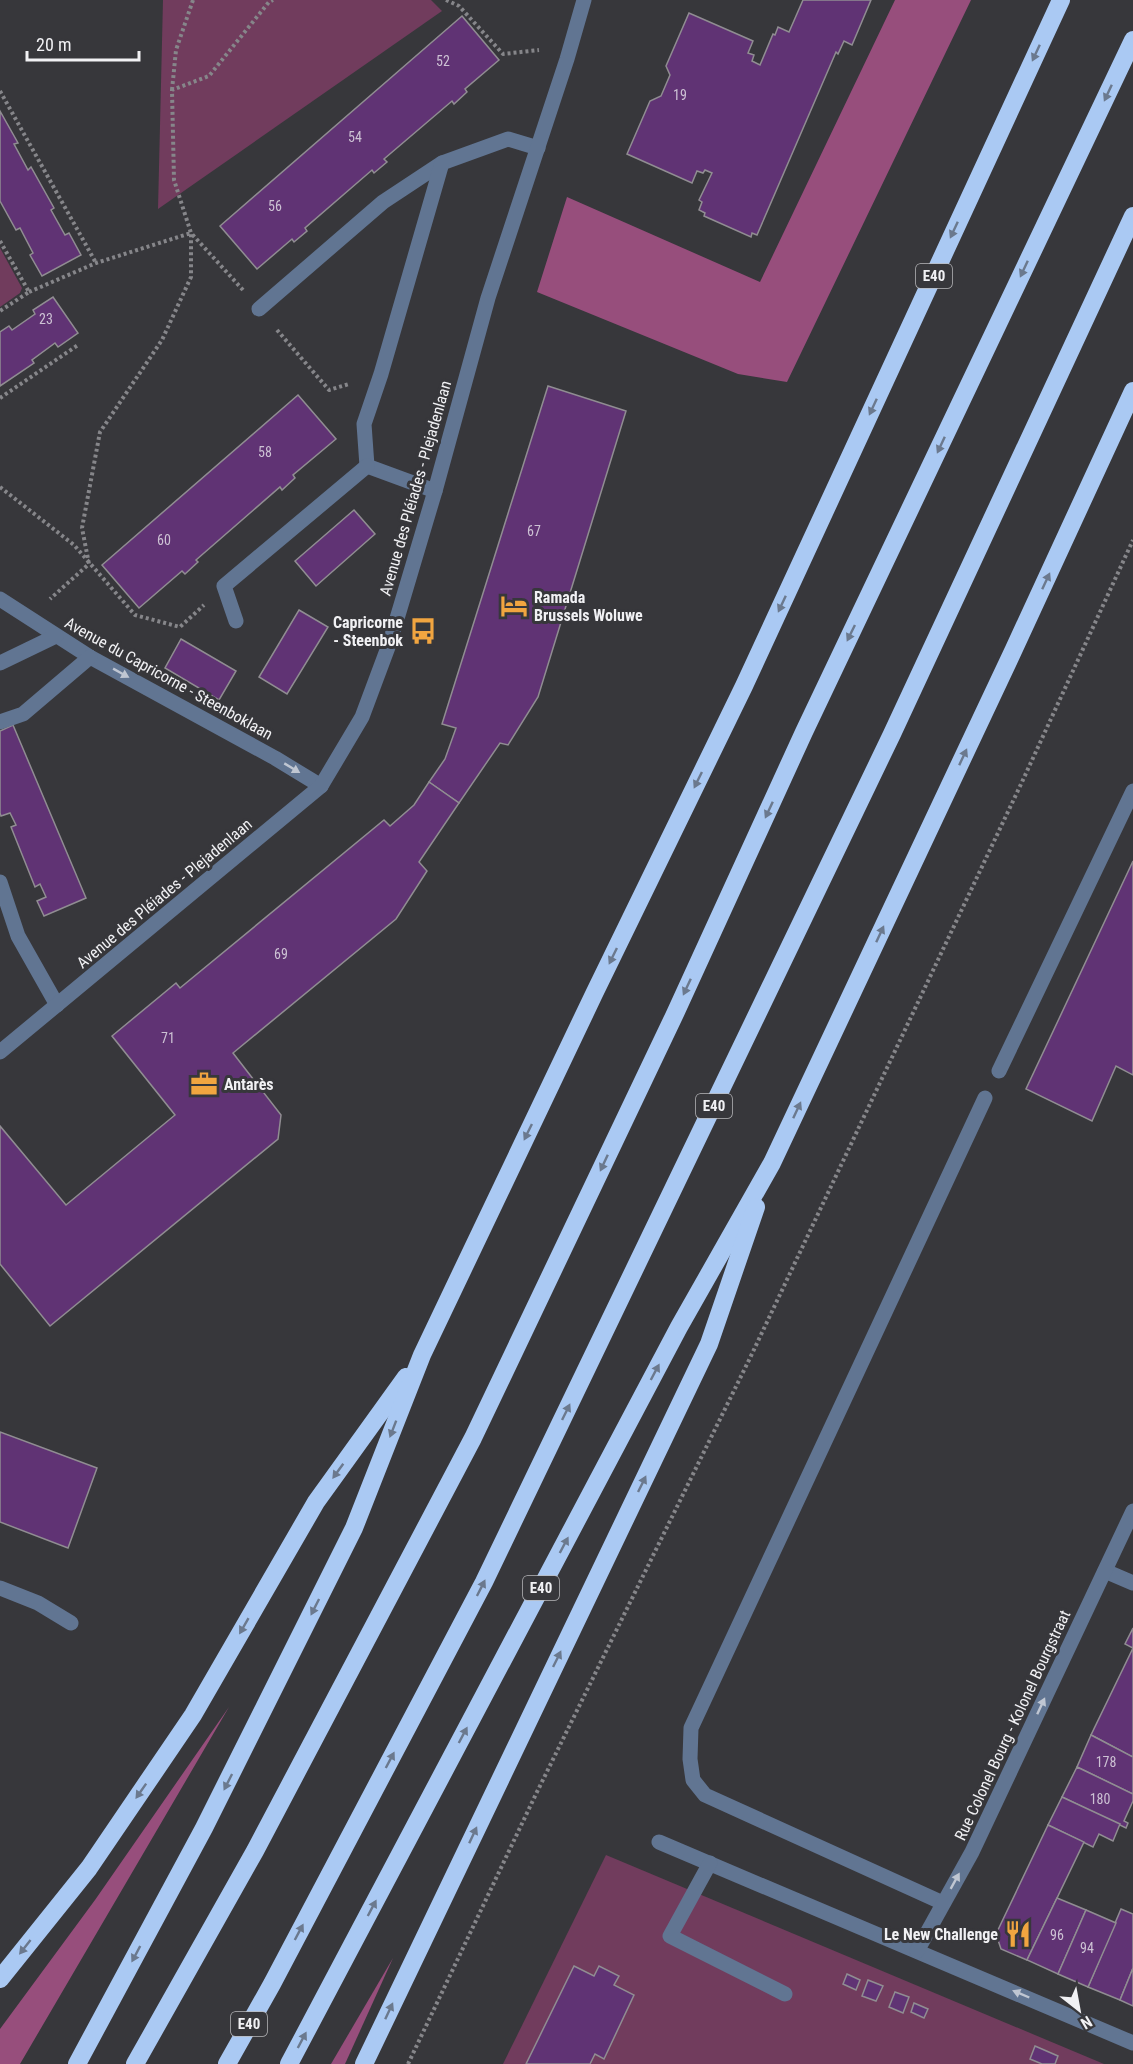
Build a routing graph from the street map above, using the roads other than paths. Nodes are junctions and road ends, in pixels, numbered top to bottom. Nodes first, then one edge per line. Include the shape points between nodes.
1 (584, 0) edge
2 (1061, 0) edge
3 (1133, 40) edge
4 (538, 148) junction
5 (442, 163) junction
6 (1133, 216) edge
7 (259, 309) road end
8 (1133, 392) edge
9 (367, 466) junction
10 (435, 491) junction
11 (0, 599) edge
12 (236, 621) dead end
13 (56, 636) junction
14 (90, 657) junction
15 (0, 663) edge
16 (0, 722) edge
17 (321, 786) junction
18 (1133, 791) edge
19 (0, 882) edge
20 (57, 1005) junction
21 (0, 1052) edge
22 (999, 1071) dead end
23 (985, 1098) dead end
24 (772, 1163) junction
25 (422, 1355) junction
26 (1133, 1511) edge
27 (1105, 1571) junction
28 (1133, 1583) edge
29 (0, 1588) edge
30 (71, 1623) dead end
31 (659, 1842) dead end
32 (710, 1863) junction
33 (944, 1902) junction
34 (917, 1951) junction
35 (0, 1979) edge
36 (785, 1994) dead end
37 (1133, 2043) edge
38 (77, 2064) edge
39 (135, 2064) edge
40 (227, 2064) edge
41 (289, 2064) edge
42 (364, 2064) edge

1 - 4 street, Avenue des Pléiades - Plejadenlaan
2 -> 25 highway, E40 via 744,686
3 -> 39 highway via 473,1438 255,1851
4 - 5 street via 508,140
4 - 10 street, Avenue des Pléiades - Plejadenlaan via 488,298
5 - 7 street via 383,202
5 - 9 street via 364,424
40 -> 6 highway, E40 via 484,1582 892,734
24 -> 8 highway, E40
9 - 10 street
9 - 12 street via 224,585
10 - 17 street, Avenue des Pléiades - Plejadenlaan via 390,642 362,717
11 - 13 street, Avenue du Capricorne - Steenboklaan
13 - 14 street, Avenue du Capricorne - Steenboklaan
13 - 15 street
14 - 16 street via 23,714
14 -> 17 street, Avenue du Capricorne - Steenboklaan
17 - 20 street, Avenue des Pléiades - Plejadenlaan
18 - 22 street
19 - 20 street via 18,936
20 - 21 street, Avenue des Pléiades - Plejadenlaan
23 - 33 street via 691,1728 693,1779 705,1795
41 -> 24 highway, E40 via 679,1327
42 -> 24 highway via 709,1344
25 -> 35 highway via 316,1502 193,1715 88,1868
25 -> 38 highway, E40 via 354,1528 204,1828
26 - 27 street, Rue Colonel Bourg - Kolonel Bourgstraat
27 - 28 street
33 -> 27 street, Rue Colonel Bourg - Kolonel Bourgstraat via 972,1852
29 - 30 street via 38,1603
31 - 32 street
32 - 34 street
32 - 36 street via 670,1936
33 - 34 street, Rue Colonel Bourg - Kolonel Bourgstraat
37 -> 34 street

